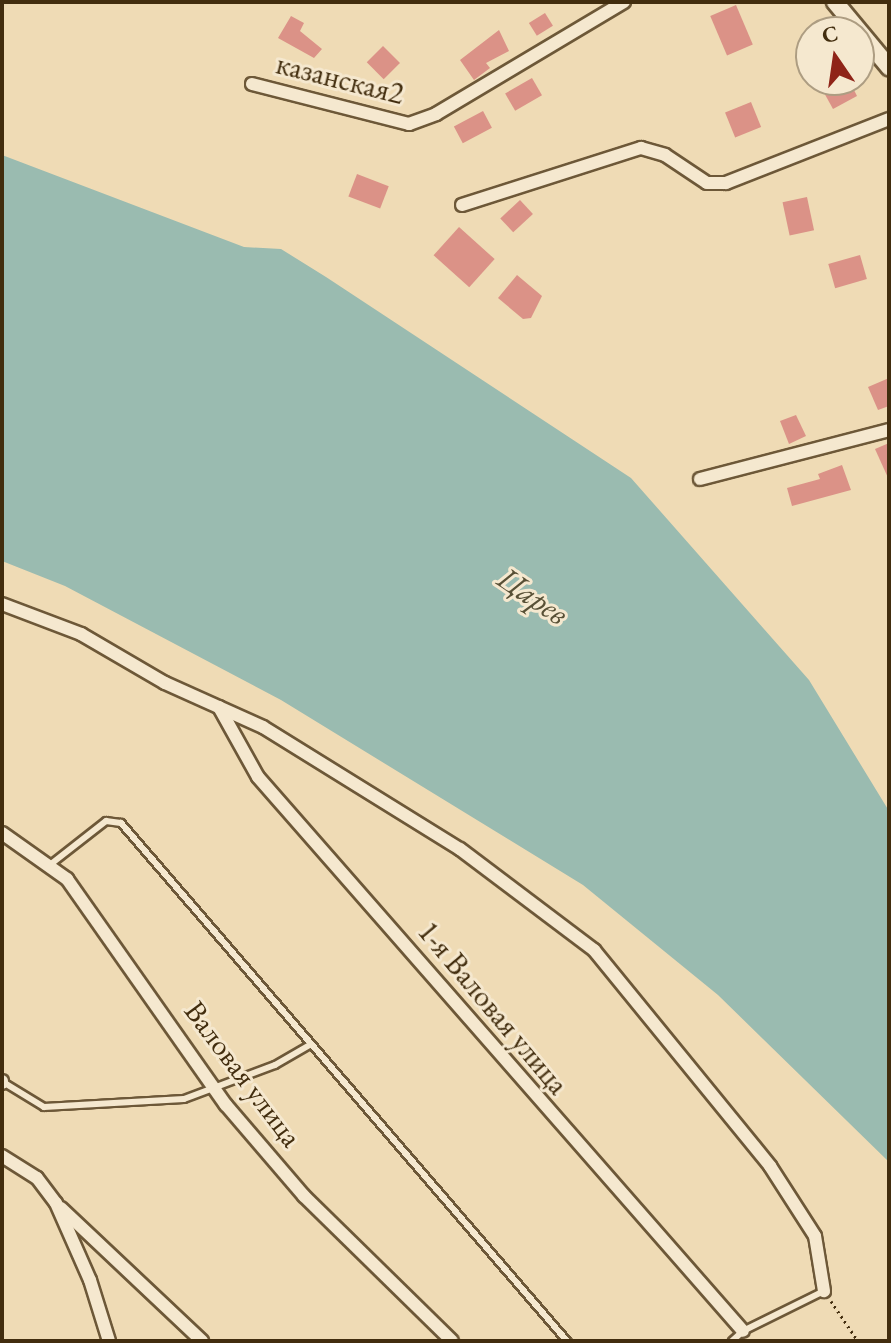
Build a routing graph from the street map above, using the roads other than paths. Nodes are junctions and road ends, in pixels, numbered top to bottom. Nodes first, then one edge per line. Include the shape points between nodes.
1 (624, 2) edge
2 (835, 2) edge
3 (889, 67) edge
4 (252, 84) dead end
5 (889, 119) edge
6 (462, 205) dead end
7 (889, 430) edge
8 (700, 479) dead end
9 (2, 604) edge
10 (219, 707) junction
11 (2, 833) edge
12 (51, 864) junction
13 (308, 1046) junction
14 (2, 1082) edge
15 (215, 1090) junction
16 (2, 1156) edge
17 (56, 1203) junction
18 (824, 1291) joint
19 (743, 1331) junction
20 (109, 1341) edge
21 (202, 1341) edge
22 (452, 1341) edge
23 (567, 1341) edge
24 (732, 1341) edge

1 - 4 street, казанская2 via 436,114 409,124
2 - 3 street
5 - 6 street via 726,183 707,183 665,155 641,148
7 - 8 street
9 - 10 street via 81,634
10 - 18 street via 263,727 460,849 594,950 770,1166 815,1236
10 - 19 street, 1-я Валовая улица via 258,777
11 - 12 street, Валовая улица
12 - 13 lane via 106,821 117,820
12 - 15 street, Валовая улица via 113,937
13 - 15 lane
13 - 23 lane
14 - 15 lane via 44,1107 68,1108 184,1099
15 - 22 street, Валовая улица via 304,1196
16 - 17 street via 37,1178
17 - 20 street via 90,1280
17 - 21 street
18 - 19 lane
19 - 24 lane

